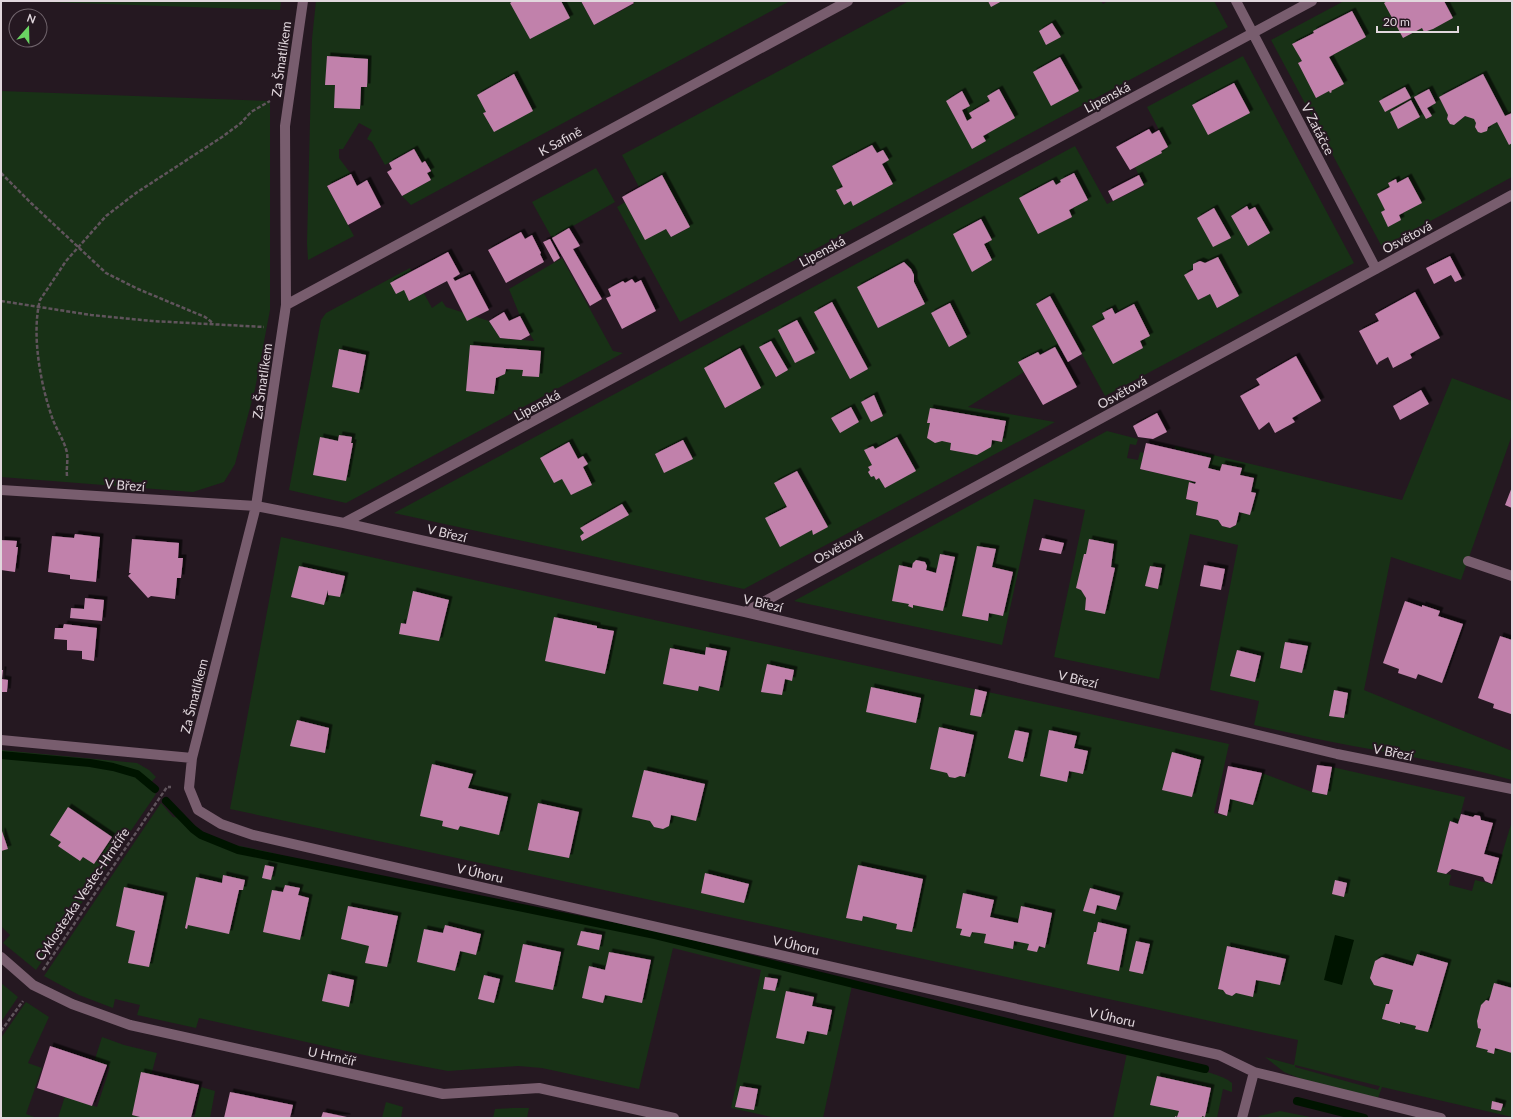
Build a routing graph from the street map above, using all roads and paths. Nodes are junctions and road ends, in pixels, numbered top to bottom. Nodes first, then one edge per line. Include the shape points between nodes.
1 (303, 1) edge
2 (848, 1) edge
3 (1236, 1) edge
4 (1312, 1) edge
5 (1253, 33) junction
6 (288, 102) junction
7 (1, 173) edge
8 (1512, 195) edge
9 (78, 248) junction
10 (1376, 269) junction
11 (1, 301) edge
12 (286, 305) junction
13 (38, 307) junction
14 (214, 324) junction
15 (282, 328) junction
16 (1, 490) edge
17 (67, 494) junction
18 (256, 506) junction
19 (344, 523) junction
20 (1468, 561) dead end
21 (1512, 576) edge
22 (745, 612) junction
23 (1, 740) edge
24 (192, 758) junction
25 (189, 788) junction
26 (1512, 789) edge
27 (1, 957) edge
28 (33, 985) junction
29 (1, 1031) edge
30 (1254, 1072) junction
31 (674, 1118) edge
32 (1242, 1118) edge
33 (1441, 1118) edge

1 - 6 street, Za Šmatlíkem
2 - 12 street, K Safině
3 - 5 street, V Zatáčce
4 - 5 street, Lipenská
5 - 10 street, V Zatáčce
5 - 19 street, Lipenská
6 - 9 path via 270,101 251,112 241,123 116,207
6 - 12 street, Za Šmatlíkem via 285,126
7 - 9 path
8 - 10 street, Osvětová
9 - 13 path via 52,280
9 - 14 path via 106,273
10 - 22 street, Osvětová
11 - 13 path
12 - 15 street, Za Šmatlíkem
13 - 14 path via 152,321
13 - 17 path via 39,361 44,392 66,449
14 - 15 path
15 - 18 street, Za Šmatlíkem
16 - 17 street, V Březí
17 - 18 street, V Březí
18 - 19 street, V Březí
18 - 24 street, Za Šmatlíkem
19 - 22 street, V Březí
20 - 21 street
22 - 26 street, V Březí via 1337,754
23 - 24 street
24 - 25 street, V Úhoru
25 - 28 path, Cyklostezka Vestec-Hrnčíře via 167,787
25 - 30 street, V Úhoru via 198,810 221,824 253,835 1219,1055
27 - 28 street, U Hrnčíř
28 - 29 path, Cyklostezka Vestec-Hrnčíře
28 - 31 street, U Hrnčíř via 72,1004 130,1025 443,1094 538,1088
30 - 32 street
30 - 33 street, V Úhoru

